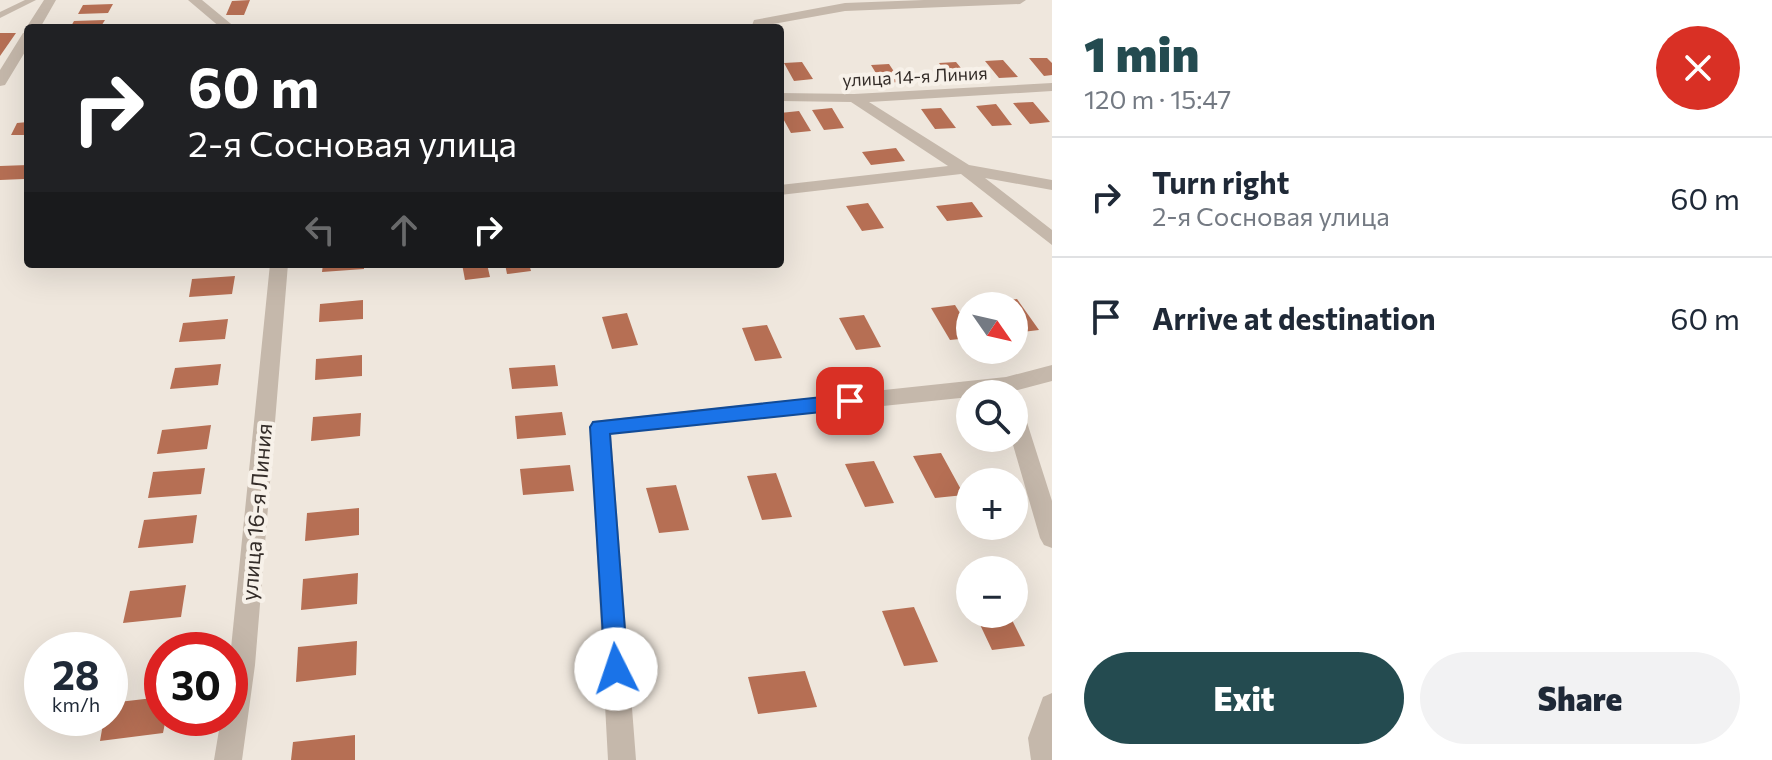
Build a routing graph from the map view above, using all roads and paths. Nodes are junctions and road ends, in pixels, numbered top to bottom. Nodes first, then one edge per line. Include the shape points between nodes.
1 (32, 0) edge
2 (50, 0) edge
3 (194, 0) edge
4 (1014, 0) edge
5 (0, 15) edge
6 (35, 24) edge
7 (224, 24) edge
8 (759, 24) edge
9 (24, 43) edge
10 (0, 82) edge
11 (1052, 87) edge
12 (784, 97) edge
13 (854, 98) junction
14 (964, 169) junction
15 (1052, 185) edge
16 (784, 190) edge
17 (1052, 239) edge
18 (279, 268) edge
19 (1052, 373) edge
20 (1028, 382) edge
21 (956, 395) edge
22 (1026, 452) edge
23 (1052, 538) edge
24 (1052, 706) edge
25 (228, 760) edge
26 (622, 760) edge
27 (1045, 760) edge

1 - 5 lane
2 - 6 street
3 - 7 street
4 - 8 street via 845,7
9 - 10 street
11 - 13 street, улица 14-я Линия
12 - 13 street, улица 14-я Линия
13 - 14 street
14 - 15 street
14 - 16 street
14 - 17 street
18 - 25 street, улица 16-я Линия via 242,665
19 - 20 street
21 - 26 street via 600,427
22 - 23 street
24 - 27 street via 1041,738

